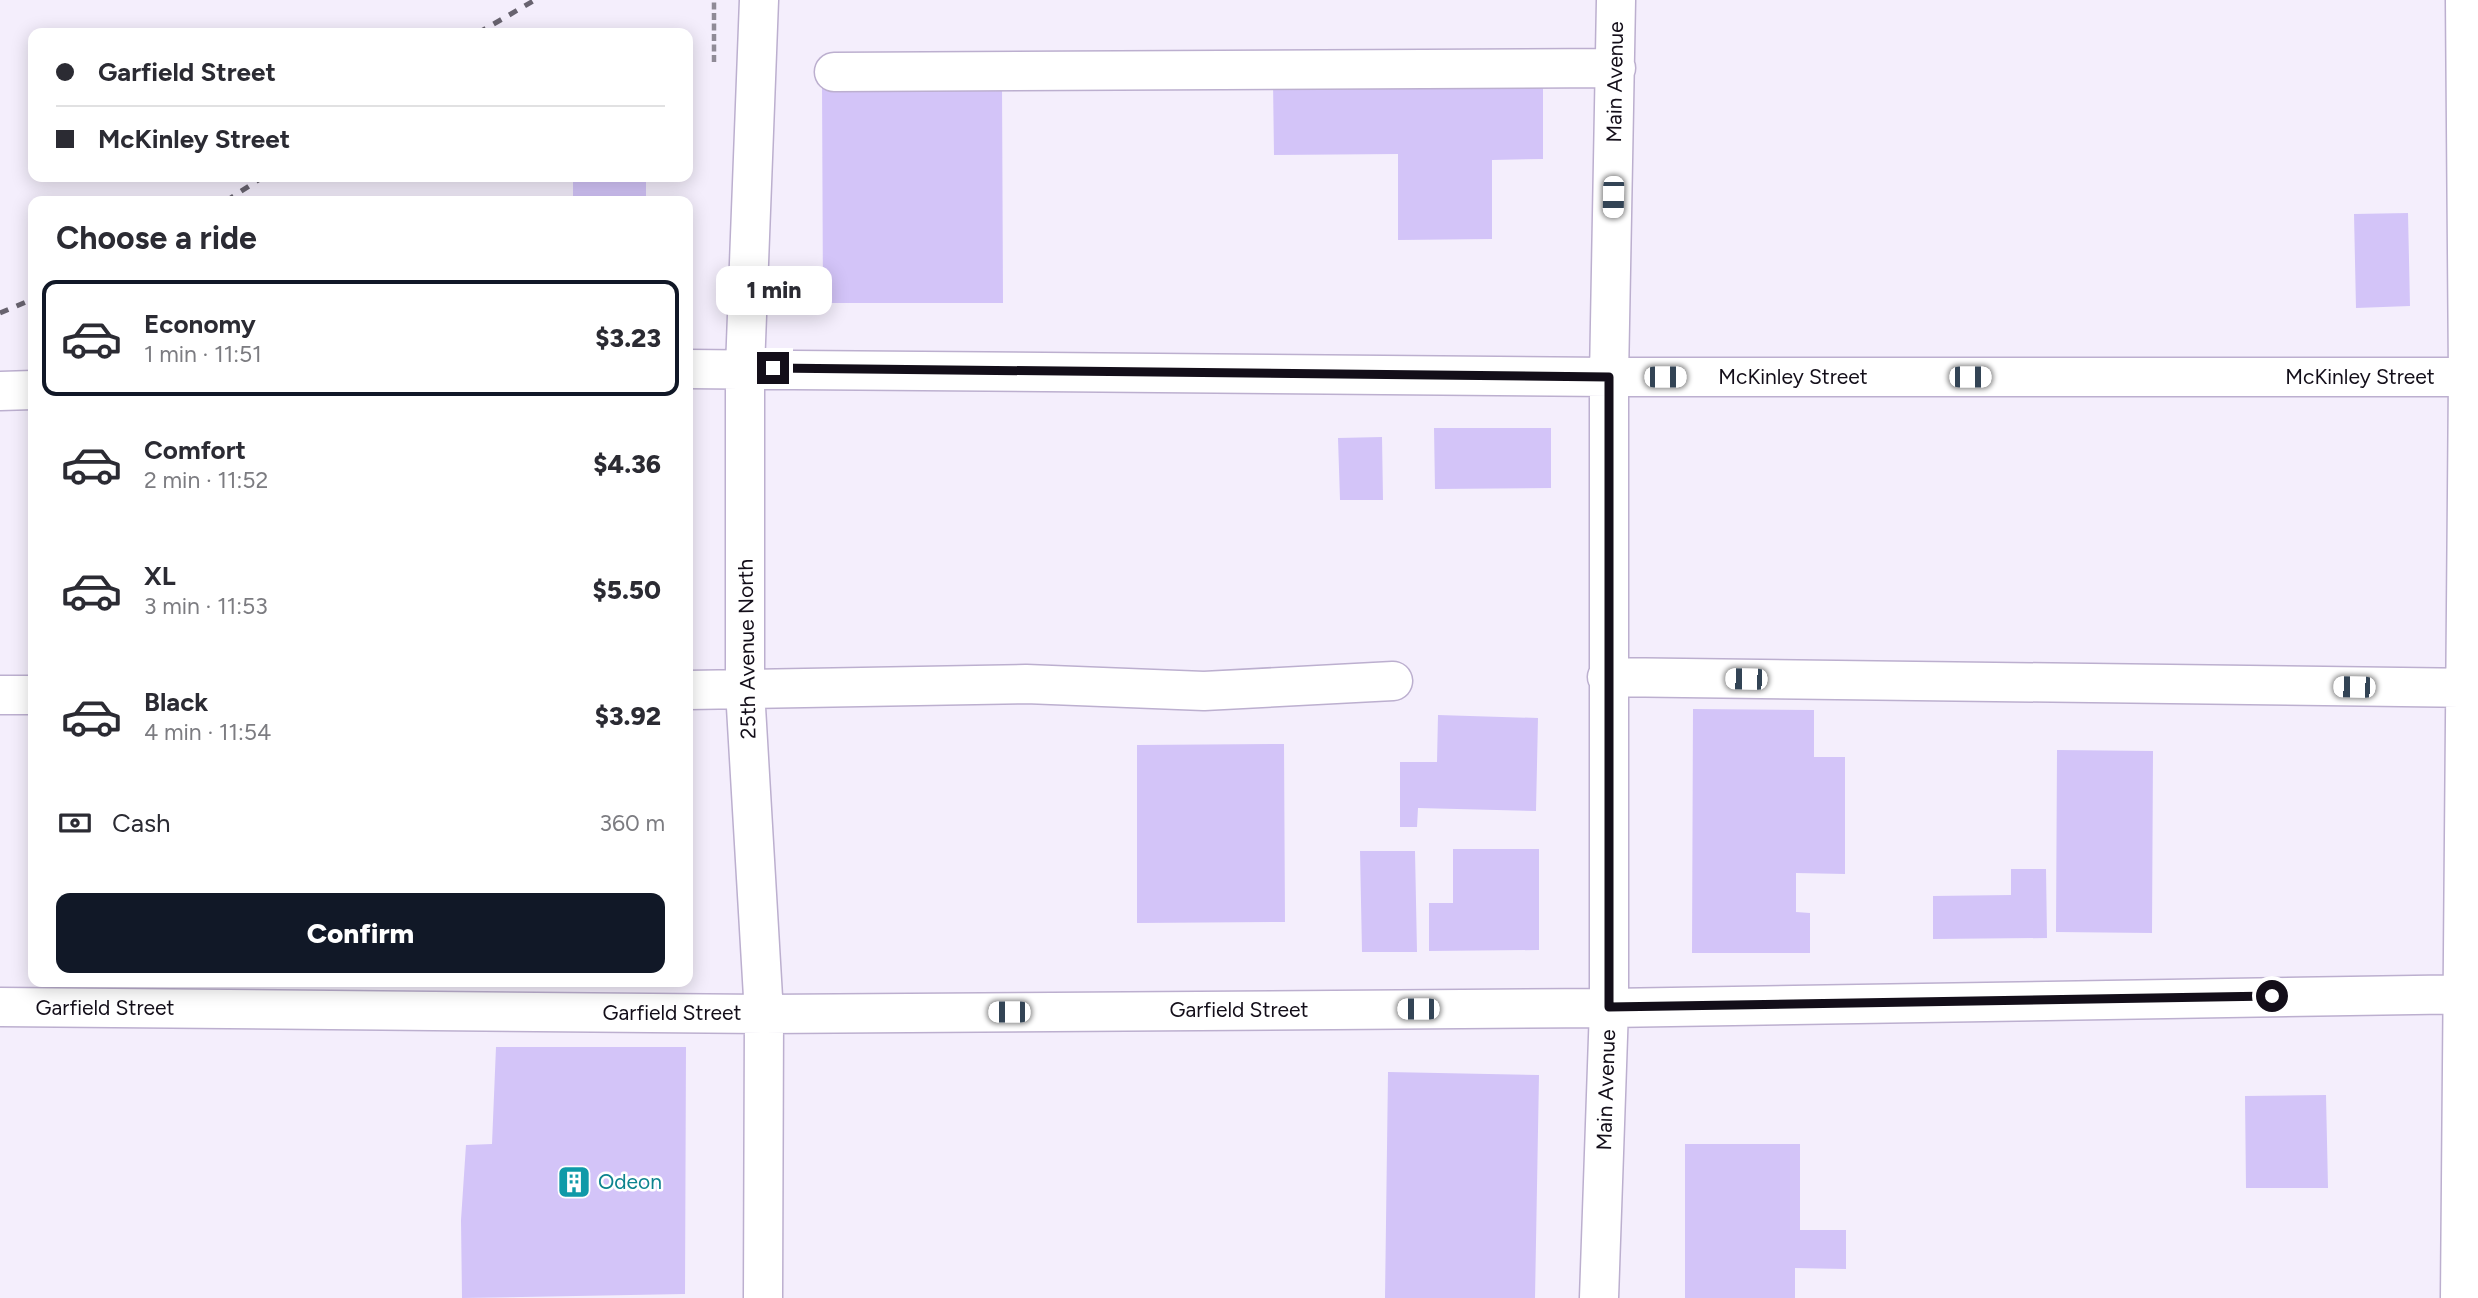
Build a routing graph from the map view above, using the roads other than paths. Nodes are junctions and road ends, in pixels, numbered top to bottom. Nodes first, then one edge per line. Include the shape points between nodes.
1 (759, 0) edge
2 (1616, 0) edge
3 (2465, 0) edge
4 (1616, 68) junction
5 (834, 72) dead end
6 (746, 368) junction
7 (693, 369) edge
8 (1609, 377) junction
9 (2473, 377) edge
10 (28, 390) edge
11 (0, 391) edge
12 (1607, 677) junction
13 (1393, 681) dead end
14 (2472, 688) edge
15 (693, 690) edge
16 (746, 690) junction
17 (0, 695) edge
18 (28, 695) edge
19 (2472, 993) edge
20 (0, 1007) edge
21 (1609, 1007) junction
22 (764, 1014) junction
23 (763, 1298) edge
24 (1599, 1298) edge
25 (2460, 1298) edge

1 - 6 street, 25th Avenue North
2 - 4 street, Main Avenue
3 - 9 street
4 - 5 street
4 - 8 street, Main Avenue
6 - 7 street, McKinley Street
6 - 8 street, McKinley Street
6 - 16 street, 25th Avenue North
8 - 9 street, McKinley Street
8 - 12 street, Main Avenue
9 - 14 street
10 - 11 street
12 - 14 street
12 - 21 street, Main Avenue
13 - 16 street via 1204,691 1026,684
14 - 19 street
15 - 16 street
16 - 22 street, 25th Avenue North
17 - 18 street
19 - 21 street, Garfield Street
19 - 25 street
20 - 22 street, Garfield Street
21 - 22 street, Garfield Street
21 - 24 street, Main Avenue
22 - 23 street, 25th Avenue North

